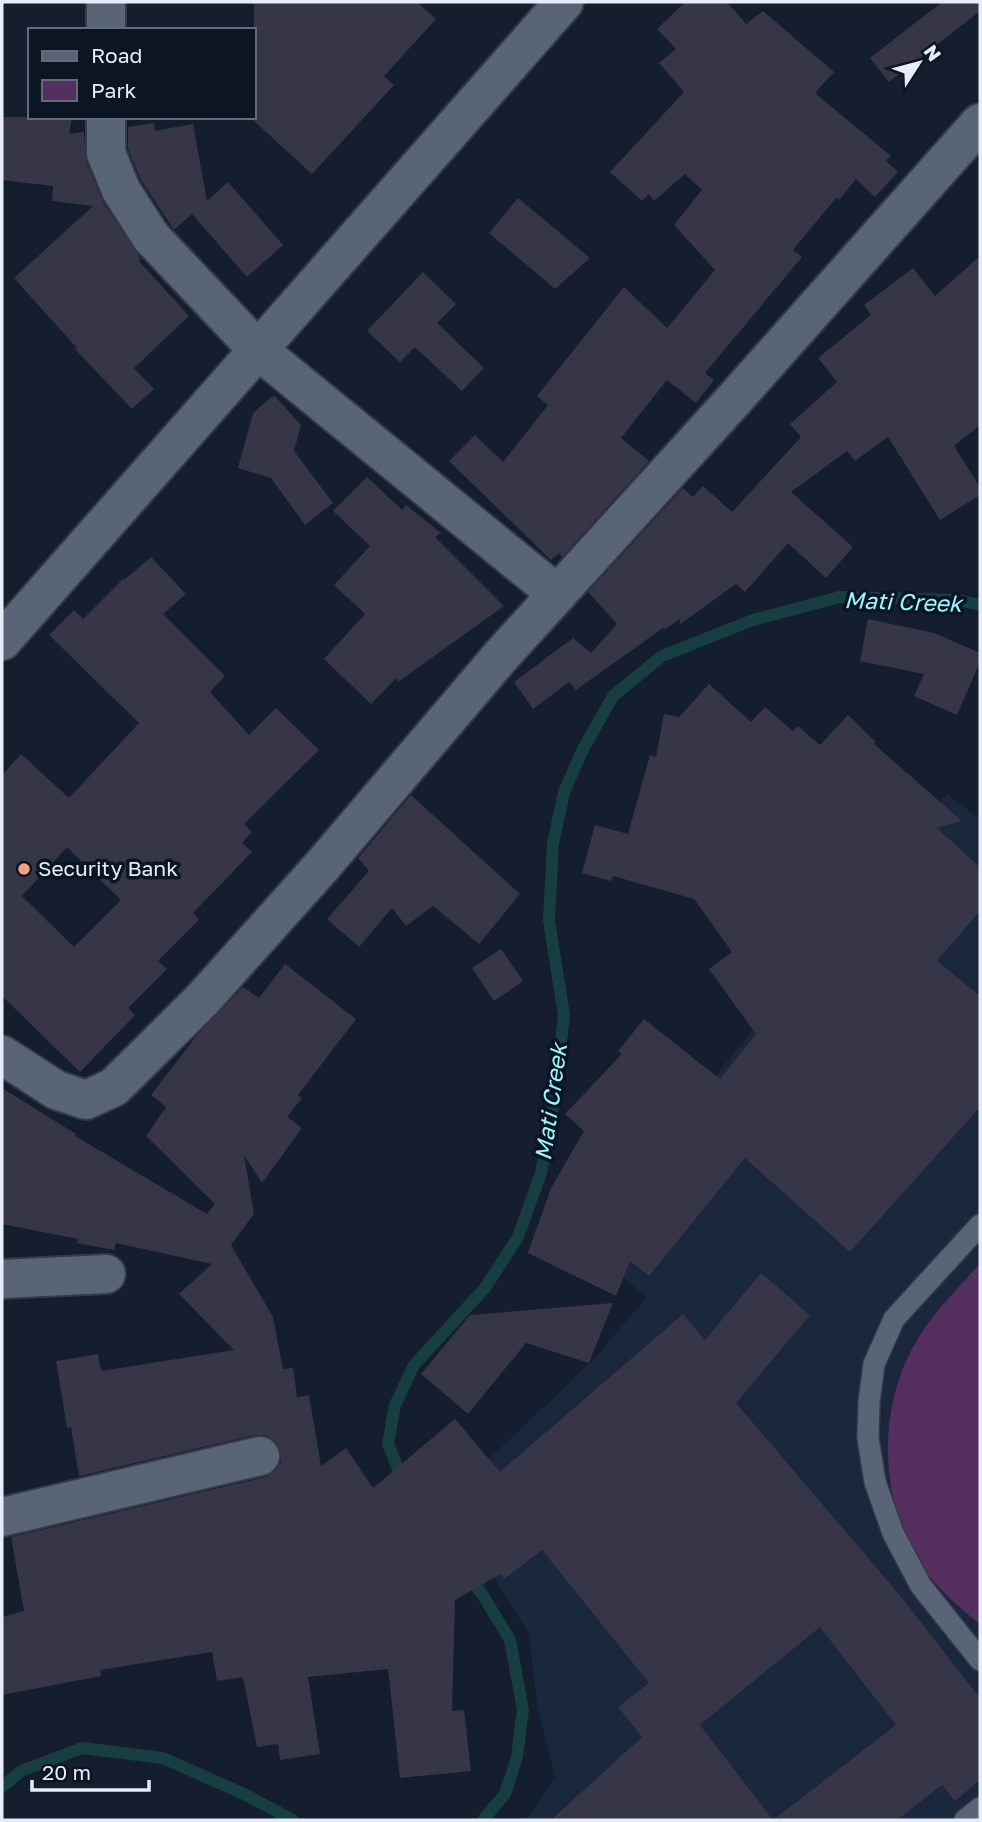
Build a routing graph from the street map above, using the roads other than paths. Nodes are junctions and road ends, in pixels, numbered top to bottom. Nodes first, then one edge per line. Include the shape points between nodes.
1 (106, 2) edge
2 (564, 2) edge
3 (106, 28) edge
4 (106, 119) edge
5 (980, 123) edge
6 (257, 350) junction
7 (557, 594) junction
8 (2, 641) edge
9 (2, 1055) edge
10 (980, 1225) edge
11 (106, 1274) dead end
12 (2, 1279) edge
13 (260, 1456) dead end
14 (2, 1517) edge
15 (980, 1660) edge
16 (980, 1808) edge
17 (965, 1820) edge

1 - 3 street
2 - 6 street
4 - 6 street via 106,153 121,190 151,237
5 - 7 street
6 - 7 street
6 - 8 street
7 - 9 street via 314,876 114,1087 86,1100 56,1090
10 - 15 lane via 894,1319 874,1364 868,1438 875,1482 893,1533 922,1586
11 - 12 street
13 - 14 street
16 - 17 lane

